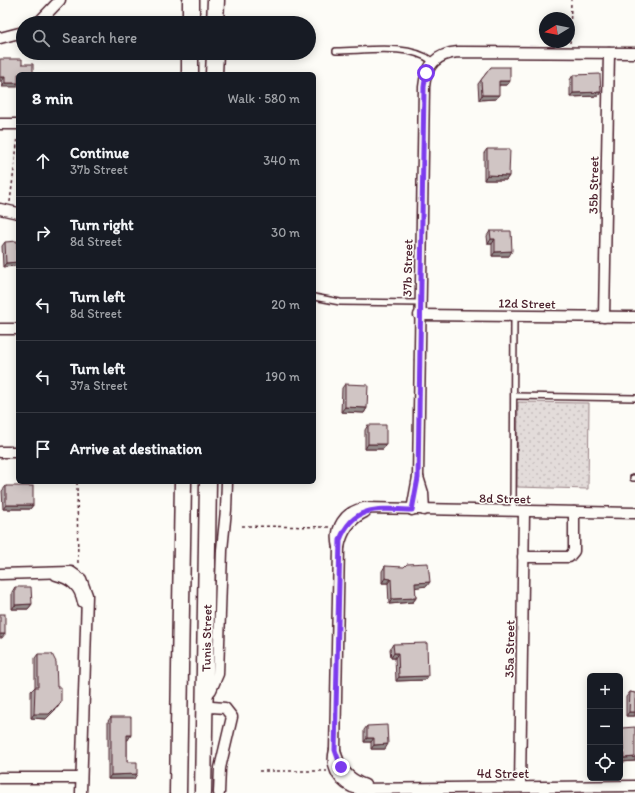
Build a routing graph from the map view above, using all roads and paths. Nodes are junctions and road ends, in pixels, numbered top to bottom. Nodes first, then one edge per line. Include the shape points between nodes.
1 (60, 0) edge
2 (191, 0) edge
3 (216, 0) edge
4 (570, 0) edge
5 (45, 16) edge
6 (191, 16) edge
7 (215, 16) edge
8 (16, 34) edge
9 (0, 38) edge
10 (336, 51) dead end
11 (569, 53) junction
12 (609, 53) junction
13 (635, 53) edge
14 (188, 60) edge
15 (190, 60) edge
16 (432, 61) junction
17 (186, 72) edge
18 (190, 72) edge
19 (0, 124) edge
20 (16, 124) edge
21 (16, 154) edge
22 (4, 209) edge
23 (16, 212) edge
24 (316, 297) edge
25 (420, 303) junction
26 (419, 314) junction
27 (514, 316) junction
28 (604, 317) junction
29 (635, 317) edge
30 (0, 329) edge
31 (16, 329) edge
32 (514, 396) junction
33 (635, 398) edge
34 (0, 452) edge
35 (16, 452) edge
36 (418, 478) junction
37 (77, 484) edge
38 (183, 484) edge
39 (208, 484) edge
40 (227, 484) edge
41 (412, 510) junction
42 (424, 510) junction
43 (513, 511) junction
44 (524, 512) junction
45 (574, 512) junction
46 (635, 513) edge
47 (348, 520) junction
48 (242, 526) dead end
49 (339, 528) junction
50 (339, 547) junction
51 (523, 557) junction
52 (0, 574) edge
53 (50, 574) junction
54 (78, 576) junction
55 (85, 613) junction
56 (205, 704) junction
57 (335, 750) junction
58 (259, 771) dead end
59 (336, 771) junction
60 (0, 778) edge
61 (81, 778) junction
62 (345, 779) junction
63 (520, 786) junction
64 (635, 786) edge
65 (81, 793) edge
66 (178, 793) edge
67 (203, 793) edge
68 (220, 793) edge

1 - 5 street
2 - 6 main road
3 - 7 main road
4 - 11 path
8 - 9 street
10 - 16 lane via 407,50
11 - 12 street
11 - 16 street via 458,52 444,54
12 - 13 street
12 - 28 street, 35b Street
14 - 17 street
15 - 18 main road
16 - 25 street, 37b Street via 426,73 424,87
19 - 20 street
21 - 22 path via 11,198
22 - 23 street
24 - 25 lane via 340,302
25 - 26 street, 37b Street
26 - 27 street, 12d Street
26 - 36 street, 37b Street
27 - 28 street, 12d Street
27 - 32 lane
28 - 29 street, 12d Street
30 - 31 street
32 - 33 lane
32 - 43 lane
34 - 35 street
36 - 41 street, 37b Street
36 - 42 street, 37b Street
37 - 54 path
38 - 66 main road, Tunis Street
39 - 56 main road, Tunis Street
40 - 56 street via 218,674
41 - 42 street, 8d Street
41 - 47 street, 8d Street via 375,509
42 - 43 street, 8d Street
43 - 44 street, 8d Street
44 - 45 street, 8d Street
44 - 51 street, 35a Street
45 - 46 street, 8d Street
45 - 51 street via 574,551 569,556
47 - 49 street
47 - 50 street
48 - 49 path
49 - 50 street
50 - 57 street
51 - 63 street, 35a Street
52 - 53 street
53 - 54 street via 66,572
53 - 55 street via 64,577 75,584 82,595
54 - 55 street via 87,591
55 - 61 street
56 - 67 main road, Tunis Street
56 - 68 street via 225,708 232,717 220,768
57 - 59 street
57 - 62 street
58 - 59 path
59 - 62 street
60 - 61 street
61 - 65 street
62 - 63 street, 4d Street via 350,786 358,788
63 - 64 street, 4d Street

